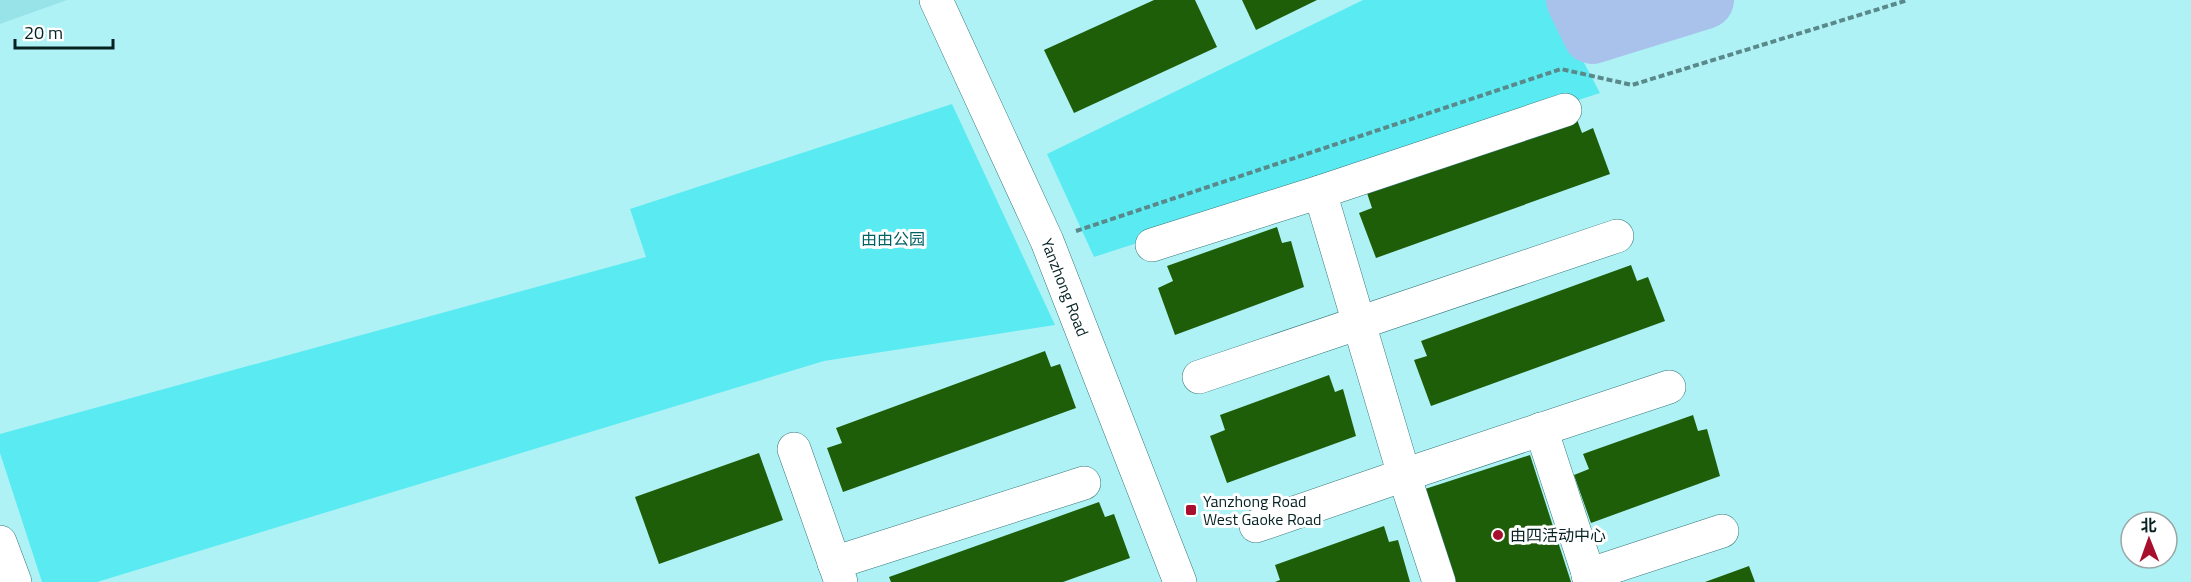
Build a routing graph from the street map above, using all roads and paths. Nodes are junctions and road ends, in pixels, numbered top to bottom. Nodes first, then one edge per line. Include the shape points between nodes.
1 (936, 0) edge
2 (1565, 110) dead end
3 (1320, 192) junction
4 (1617, 236) dead end
5 (1152, 245) dead end
6 (1360, 323) junction
7 (1198, 377) dead end
8 (1669, 387) dead end
9 (1541, 429) junction
10 (794, 449) dead end
11 (1404, 475) junction
12 (1084, 483) dead end
13 (1256, 526) dead end
14 (1722, 531) dead end
15 (0, 542) edge
16 (833, 575) edge
17 (1589, 579) edge
18 (15, 582) edge
19 (1180, 582) edge
20 (1439, 582) edge

1 - 19 street, Yanzhong Road via 1047,241
2 - 3 street
3 - 5 street
3 - 6 street
4 - 6 street
6 - 7 street
6 - 11 street
8 - 9 street
9 - 11 street
9 - 17 street
10 - 16 street
11 - 13 street
11 - 20 street
12 - 16 street
14 - 17 street
15 - 18 street

